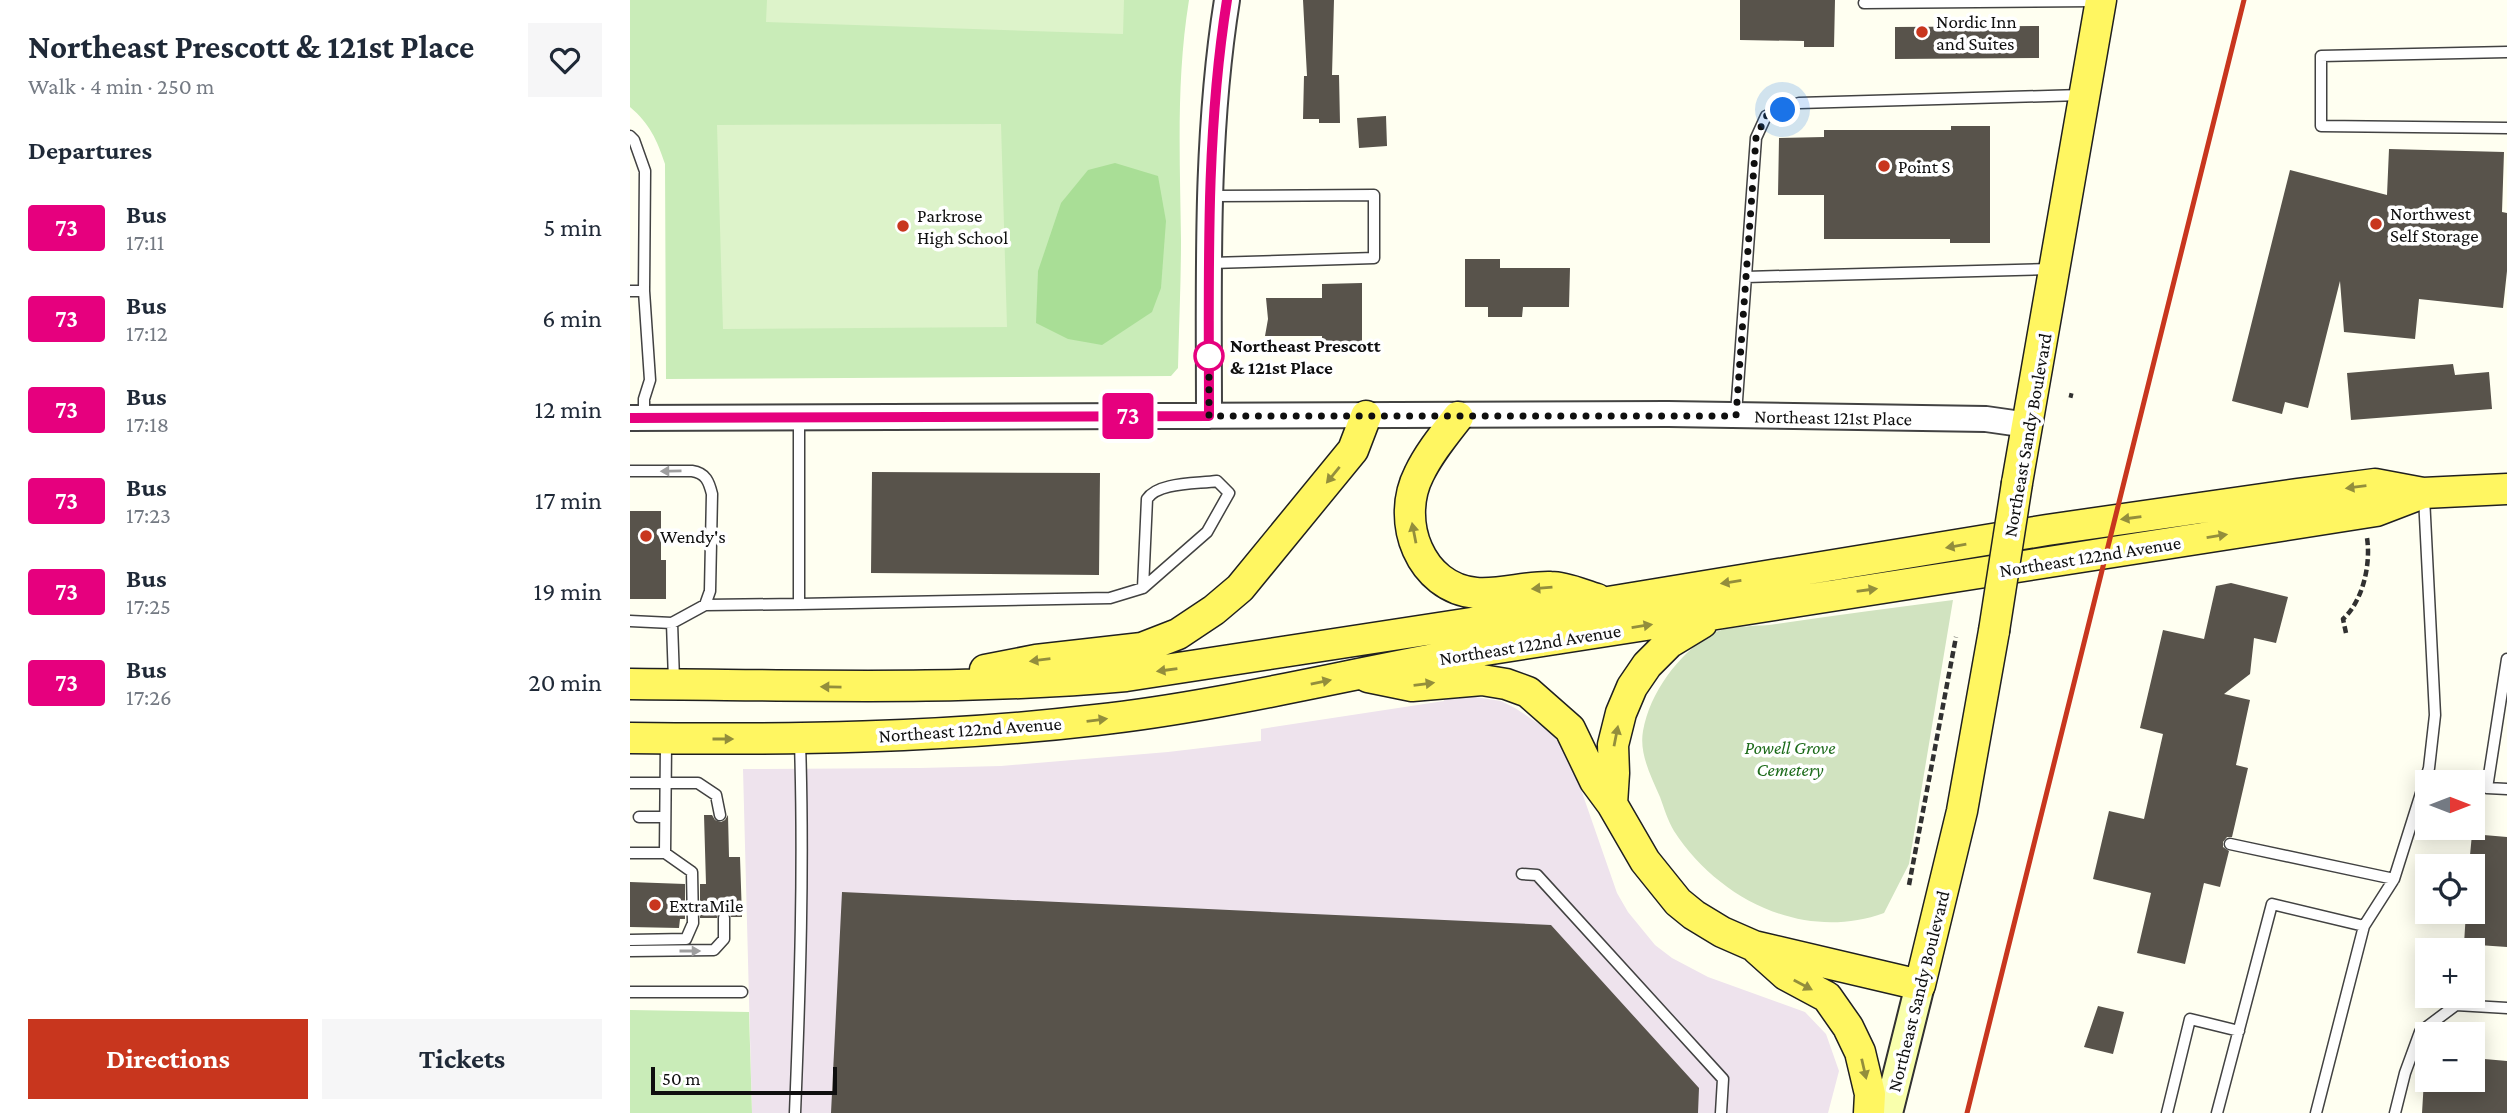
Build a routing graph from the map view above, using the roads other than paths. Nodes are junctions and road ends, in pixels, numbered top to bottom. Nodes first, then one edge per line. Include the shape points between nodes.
1 (1227, 0) edge
2 (2100, 1) edge
3 (1864, 3) dead end
4 (2507, 52) edge
5 (2085, 95) junction
6 (2507, 128) edge
7 (630, 136) edge
8 (1212, 196) junction
9 (1210, 263) junction
10 (2055, 269) junction
11 (1746, 277) junction
12 (630, 291) edge
13 (644, 291) junction
14 (1209, 416) junction
15 (1366, 416) junction
16 (1736, 416) junction
17 (1458, 417) junction
18 (637, 418) edge
19 (799, 418) junction
20 (2028, 425) junction
21 (630, 471) edge
22 (2507, 489) edge
23 (2423, 493) junction
24 (1143, 588) junction
25 (1608, 602) junction
26 (799, 604) junction
27 (705, 605) junction
28 (1716, 615) junction
29 (630, 621) edge
30 (672, 623) junction
31 (2507, 659) edge
32 (1357, 674) junction
33 (630, 684) edge
34 (674, 684) junction
35 (900, 687) junction
36 (630, 738) edge
37 (666, 738) junction
38 (799, 738) junction
39 (630, 783) edge
40 (665, 783) junction
41 (2507, 789) edge
42 (1612, 804) junction
43 (720, 815) dead end
44 (639, 817) dead end
45 (665, 817) junction
46 (2230, 844) dead end
47 (630, 853) edge
48 (665, 853) junction
49 (1522, 874) dead end
50 (2394, 879) junction
51 (723, 918) dead end
52 (2364, 926) junction
53 (630, 940) edge
54 (1754, 946) junction
55 (630, 951) edge
56 (1920, 985) junction
57 (630, 992) edge
58 (742, 992) dead end
59 (2507, 1008) edge
60 (2239, 1031) junction
61 (2171, 1112) edge
62 (795, 1113) edge
63 (1721, 1113) edge
64 (1869, 1113) edge
65 (1888, 1113) edge
66 (2217, 1113) edge
67 (2316, 1113) edge
68 (2395, 1113) edge

1 - 8 street via 1214,90
2 - 3 lane
2 - 5 main road, Northeast Sandy Boulevard
4 - 6 lane via 2321,56 2321,126
5 - 10 main road, Northeast Sandy Boulevard
5 - 11 lane via 1799,103 1766,116 1756,138
7 - 13 lane via 645,171
8 - 9 street
8 - 9 lane via 1374,195 1374,258
9 - 14 street
10 - 11 lane
10 - 20 main road, Northeast Sandy Boulevard
11 - 16 lane
12 - 13 lane
13 - 18 lane via 650,380
14 - 15 street, Northeast 121st Place
14 - 19 street, Northeast 121st Place
15 - 17 street, Northeast 121st Place
15 -> 35 main road via 1353,450 1240,588 1178,634 1142,649 1036,660
16 - 17 street, Northeast 121st Place
16 - 20 street, Northeast 121st Place via 1986,419
25 -> 17 main road via 1552,587 1474,593 1433,574 1415,542 1410,501 1418,475
18 - 19 street, Northeast 121st Place
19 - 26 lane
20 - 56 main road, Northeast Sandy Boulevard, bridge via 1962,811
27 -> 21 lane via 712,494 708,480 692,471
22 - 23 main road, Northeast 122nd Avenue
23 -> 25 main road, Northeast 122nd Avenue via 2375,484 2297,494
28 -> 23 main road, Northeast 122nd Avenue via 2376,511
23 - 50 lane via 2435,715 2429,768
24 - 24 lane via 1207,532 1229,493 1217,481 1152,491 1147,499
24 - 26 lane via 1110,598
25 -> 35 main road, Northeast 122nd Avenue via 1126,676
26 - 27 lane
27 - 30 lane
32 -> 28 main road, Northeast 122nd Avenue
42 -> 28 main road via 1613,745 1632,687 1668,643
29 - 30 lane
30 - 34 lane
31 - 41 lane via 2487,788
38 -> 32 main road, Northeast 122nd Avenue via 983,731 1096,720 1215,703
32 -> 42 main road via 1412,686 1482,680 1528,692 1570,729 1595,781
33 - 34 main road, Northeast 122nd Avenue
35 -> 34 main road, Northeast 122nd Avenue
36 - 37 main road, Northeast 122nd Avenue
37 -> 38 main road, Northeast 122nd Avenue
37 - 40 lane
38 - 62 lane via 802,841
39 - 40 lane
40 - 43 lane via 698,783 716,795
40 - 45 lane
42 - 54 main road via 1645,862 1678,902 1722,932
44 - 45 lane
45 - 48 lane
46 - 50 lane
47 - 48 lane
48 - 53 lane via 692,872 693,923 686,939
49 - 63 lane via 1537,875 1723,1079
50 - 52 lane
55 -> 51 lane via 715,950 724,939
52 - 60 lane via 2272,904
52 - 67 lane
54 - 56 main road
54 -> 64 main road via 1786,975 1827,997 1860,1052 1870,1094
56 - 65 main road, Northeast Sandy Boulevard
57 - 58 lane
59 - 68 lane via 2456,1005 2420,1032
60 - 61 lane via 2190,1019
60 - 66 lane

